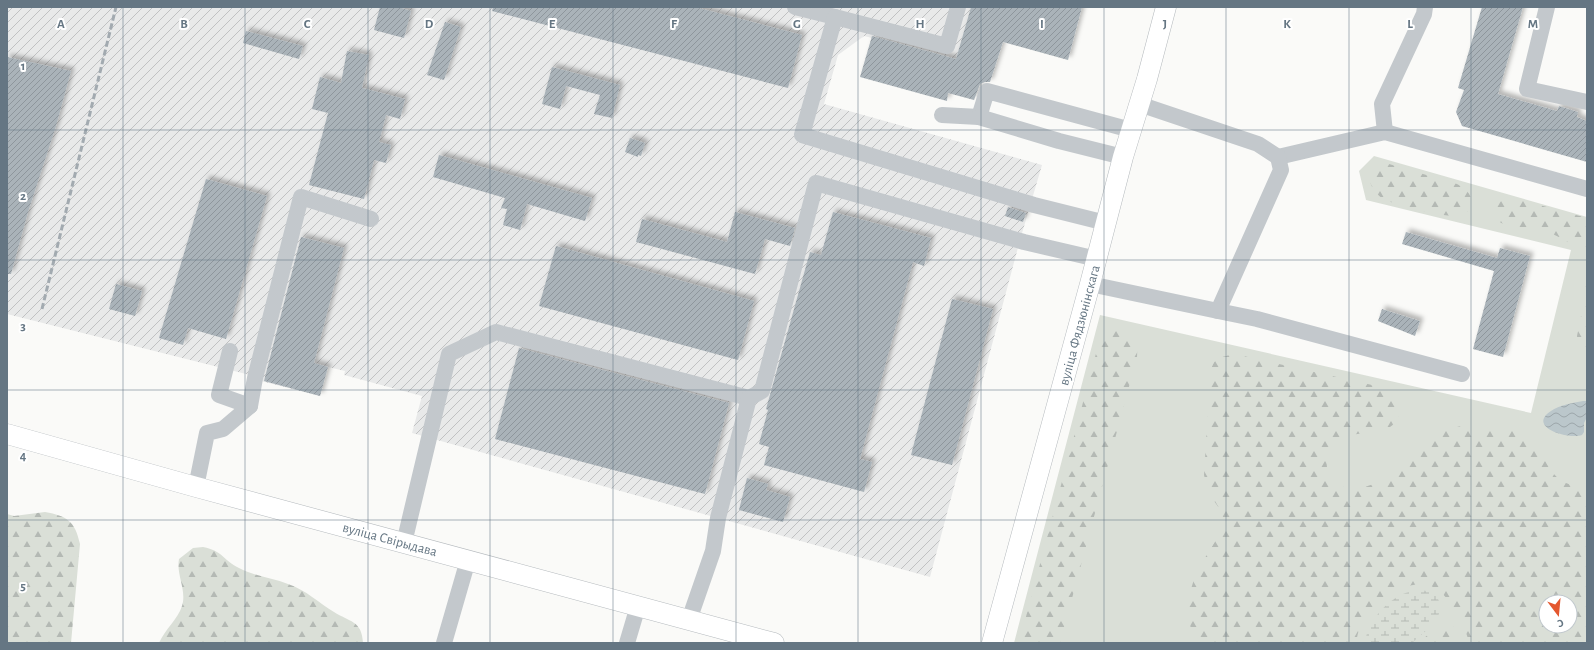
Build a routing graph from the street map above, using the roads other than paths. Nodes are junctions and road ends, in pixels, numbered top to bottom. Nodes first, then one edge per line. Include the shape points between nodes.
1 (795, 7) edge
2 (958, 7) edge
3 (1166, 7) edge
4 (1425, 7) edge
5 (1547, 7) edge
6 (835, 18) junction
7 (1587, 102) edge
8 (1139, 104) junction
9 (942, 115) dead end
10 (980, 118) junction
11 (1131, 130) junction
12 (1385, 132) junction
13 (1123, 157) junction
14 (1278, 157) junction
15 (1587, 189) edge
16 (371, 219) dead end
17 (1106, 223) junction
18 (1097, 259) junction
19 (1090, 284) junction
20 (1218, 312) junction
21 (230, 351) dead end
22 (1462, 374) dead end
23 (750, 398) junction
24 (250, 406) junction
25 (7, 434) edge
26 (196, 487) junction
27 (404, 542) junction
28 (468, 560) junction
29 (638, 606) junction
30 (689, 620) junction
31 (444, 643) edge
32 (627, 643) edge
33 (774, 643) edge
34 (992, 643) edge

1 - 6 lane
2 - 6 lane via 947,46
3 - 8 main road, вуліца Фядзюнінскага
4 - 12 lane via 1382,104
5 - 7 lane via 1527,89
6 - 17 lane via 802,135 1034,205
8 - 11 main road, вуліца Фядзюнінскага
8 - 14 lane via 1258,144
9 - 10 lane
10 - 11 lane via 987,92
10 - 13 lane via 1059,142
11 - 13 main road, вуліца Фядзюнінскага
12 - 14 lane
12 - 15 lane
13 - 17 main road, вуліца Фядзюнінскага
14 - 20 lane via 1281,170
16 - 24 lane via 301,196
17 - 18 main road, вуліца Фядзюнінскага
18 - 19 main road, вуліца Фядзюнінскага
18 - 23 lane via 1024,242 816,182 762,390
19 - 20 lane
19 - 34 main road, вуліца Фядзюнінскага
20 - 22 lane via 1258,319
21 - 24 lane via 219,395
23 - 27 lane via 496,332 449,354
23 - 30 lane via 718,518 713,551
24 - 26 lane via 223,429 207,433
25 - 26 main road, вуліца Свірыдава
26 - 27 main road, вуліца Свірыдава
27 - 28 main road, вуліца Свірыдава
28 - 29 main road, вуліца Свірыдава
28 - 31 lane
29 - 30 main road, вуліца Свірыдава
29 - 32 lane
30 - 33 main road, вуліца Свірыдава

